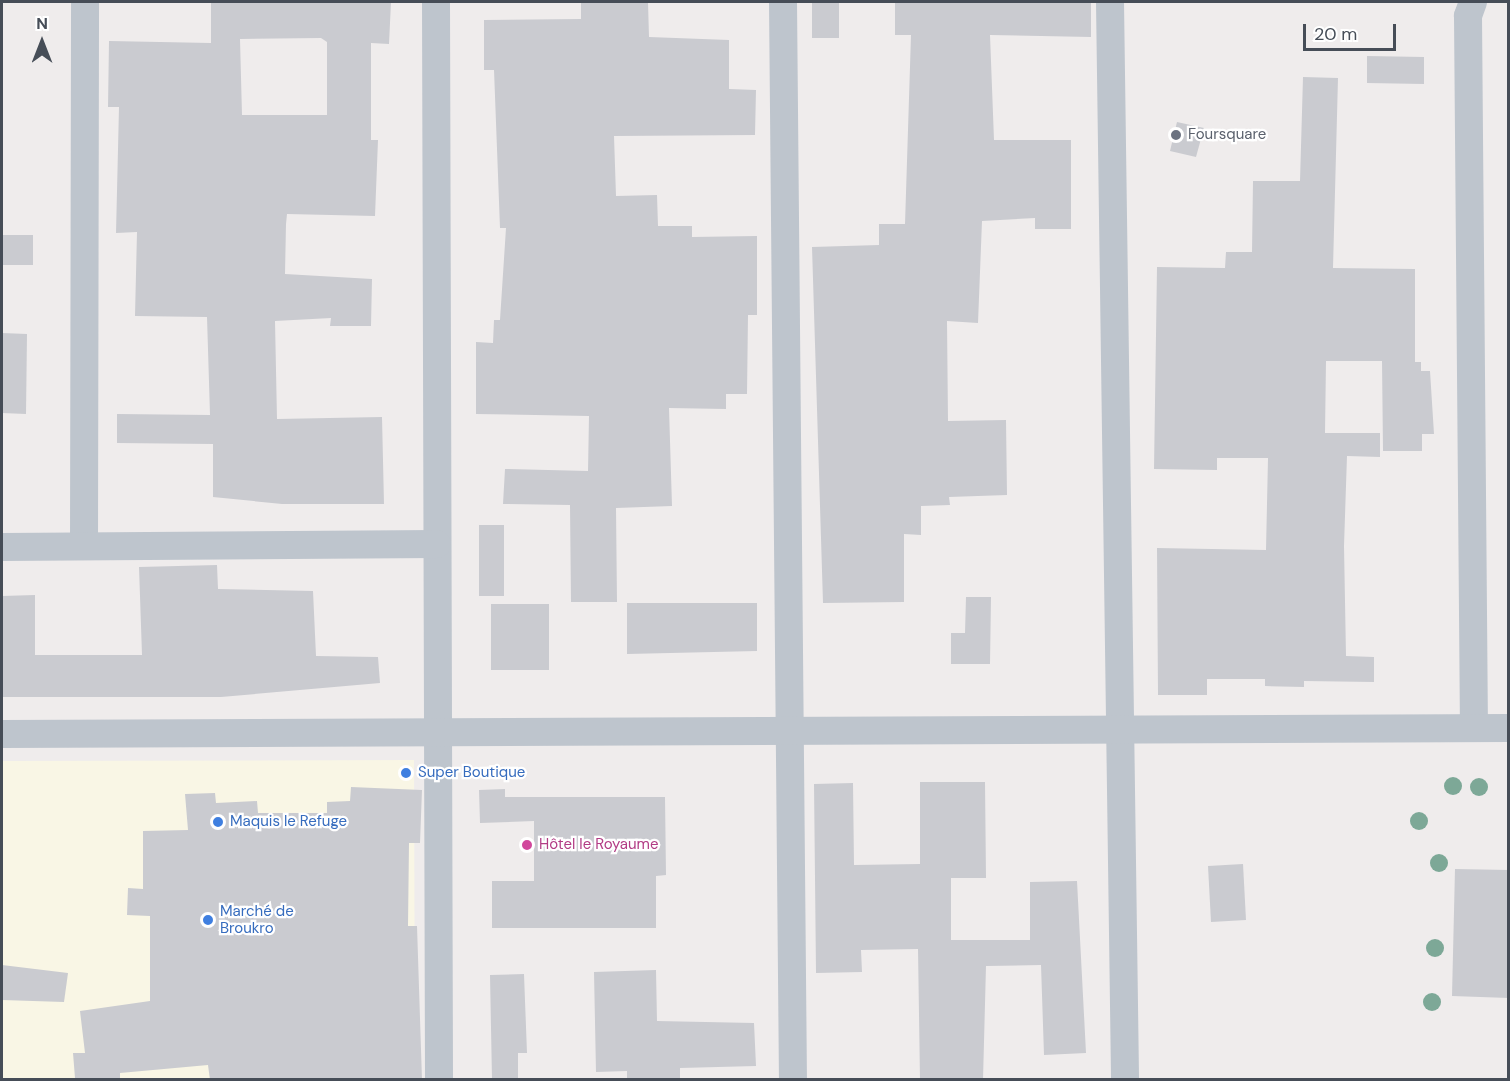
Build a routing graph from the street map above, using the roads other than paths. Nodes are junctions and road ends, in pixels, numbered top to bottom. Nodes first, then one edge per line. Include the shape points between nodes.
1 (84, 2) edge
2 (436, 2) edge
3 (783, 2) edge
4 (1110, 2) edge
5 (1473, 2) edge
6 (437, 544) junction
7 (84, 546) junction
8 (2, 547) edge
9 (1474, 725) junction
10 (1122, 726) junction
11 (1509, 728) edge
12 (791, 732) junction
13 (2, 734) edge
14 (438, 736) junction
15 (439, 1080) edge
16 (793, 1080) edge
17 (1125, 1080) edge

1 - 7 street
2 - 6 street
3 - 12 street
4 - 10 street
5 - 9 street via 1468,16
6 - 7 street
6 - 14 street
7 - 8 street
9 - 10 street
9 - 11 street
10 - 12 street
10 - 17 street
12 - 14 street
12 - 16 street
13 - 14 street
14 - 15 street

